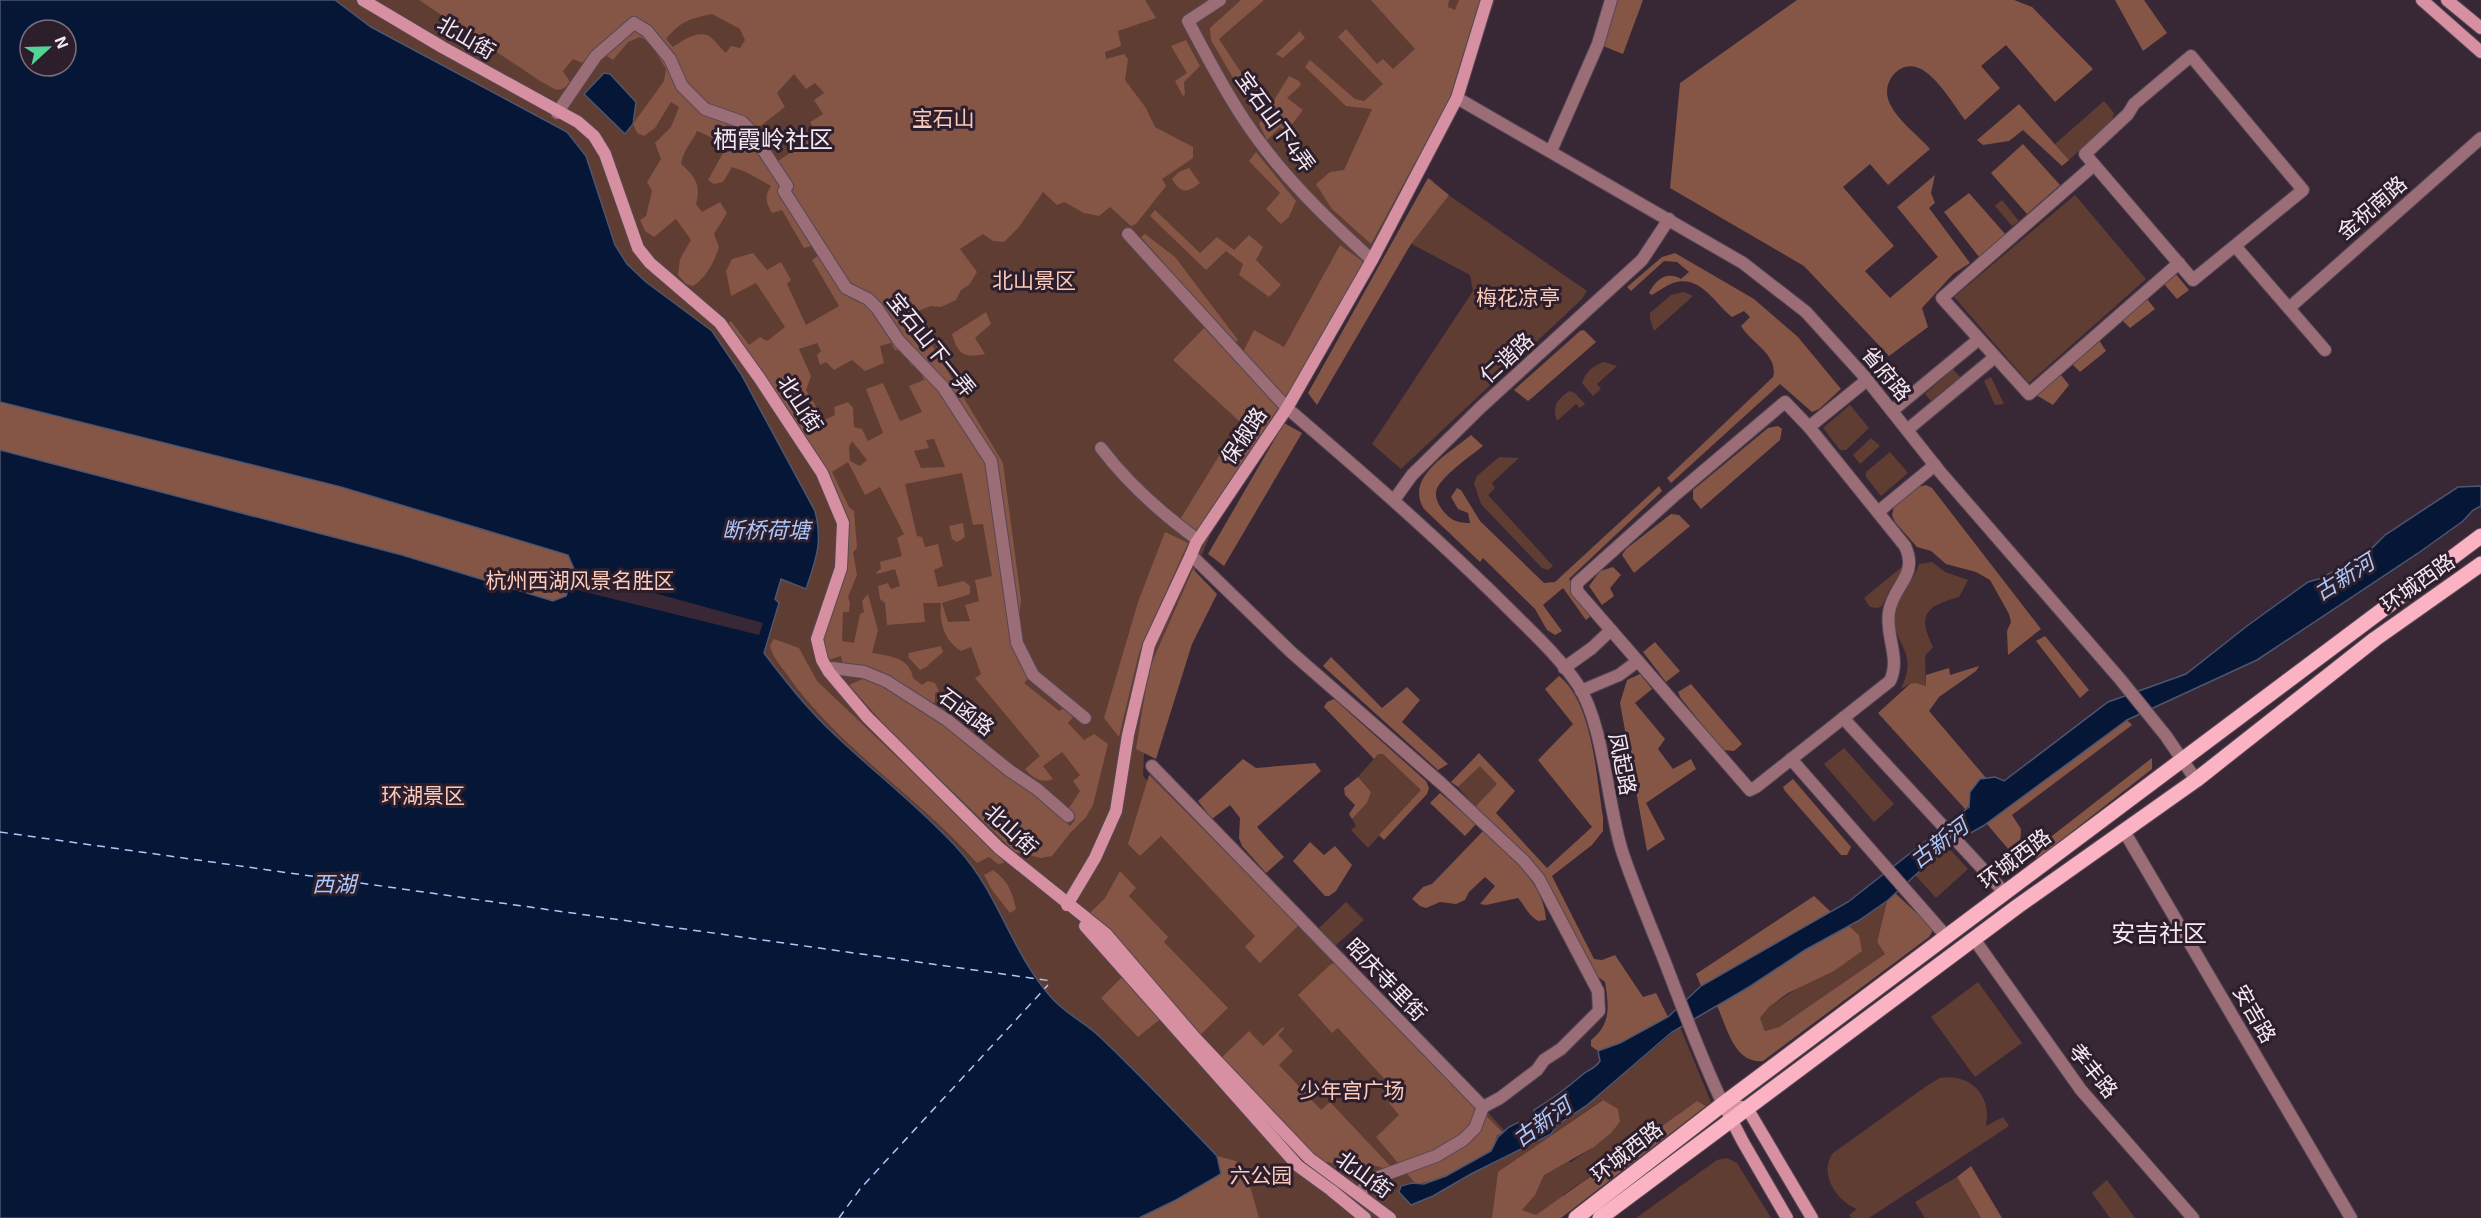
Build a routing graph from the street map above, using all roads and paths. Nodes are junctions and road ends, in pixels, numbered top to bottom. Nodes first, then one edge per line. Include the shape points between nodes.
1 (363, 0) edge
2 (1220, 0) edge
3 (1487, 0) edge
4 (1611, 0) edge
5 (2422, 0) edge
6 (2447, 0) edge
7 (2481, 28) edge
8 (2481, 52) edge
9 (1457, 98) junction
10 (557, 113) junction
11 (2481, 138) edge
12 (1551, 152) junction
13 (2094, 165) junction
14 (1669, 219) junction
15 (1128, 234) dead end
16 (2235, 246) junction
17 (1372, 260) junction
18 (2179, 264) junction
19 (2289, 308) junction
20 (1978, 339) junction
21 (2325, 350) dead end
22 (1995, 357) junction
23 (1867, 380) junction
24 (1287, 408) junction
25 (1892, 411) junction
26 (1809, 426) junction
27 (1907, 430) junction
28 (1101, 448) dead end
29 (1935, 465) junction
30 (1394, 500) junction
31 (1878, 512) junction
32 (2481, 536) edge
33 (1198, 540) junction
34 (1191, 555) junction
35 (2481, 564) edge
36 (1611, 630) junction
37 (1638, 661) junction
38 (1564, 668) junction
39 (829, 672) junction
40 (1581, 691) junction
41 (1085, 718) dead end
42 (1844, 718) junction
43 (1791, 759) junction
44 (2182, 761) junction
45 (1152, 766) dead end
46 (2196, 780) junction
47 (1068, 816) dead end
48 (2124, 831) junction
49 (2004, 892) junction
50 (1067, 905) junction
51 (1946, 936) junction
52 (1974, 939) junction
53 (1723, 1104) junction
54 (1483, 1107) junction
55 (1747, 1108) junction
56 (1732, 1118) junction
57 (1331, 1190) junction
58 (1359, 1193) junction
59 (1357, 1218) edge
60 (1365, 1218) edge
61 (1390, 1218) edge
62 (1576, 1218) edge
63 (1600, 1218) edge
64 (1787, 1218) edge
65 (1812, 1218) edge
66 (2193, 1218) edge
67 (2351, 1218) edge

1 - 10 main road, 北山街
2 - 17 street, 宝石山下4弄 via 1188,21 1212,66 1270,155
3 - 9 main road, 保俶路
4 - 12 street via 1598,44
5 - 8 main road
6 - 7 main road
9 - 12 street, 省府路
9 - 17 main road, 保俶路
10 - 39 main road, 北山街 via 578,122 594,136 638,248 650,263 720,322 822,473 843,523 841,568 817,639
10 - 41 street, 宝石山下一弄 via 596,56 634,23 647,31 670,59 682,86 705,109 742,122 750,130 846,288 877,308 898,341 943,387 991,461 1017,643 1033,675
11 - 19 street, 金祝南路
12 - 14 street, 省府路
13 - 16 street via 2085,154 2191,56 2303,190
13 - 18 street
13 - 20 street via 1941,298
14 - 23 street, 省府路 via 1769,281 1806,312
14 - 30 street, 仁谐路 via 1642,260 1412,474
15 - 24 street, 凤起路
16 - 18 street via 2193,280
16 - 19 street
17 - 24 main road, 保俶路
18 - 22 street via 2029,394
19 - 21 street
20 - 22 street
20 - 25 street
22 - 27 street
23 - 25 street, 省府路
23 - 26 street
24 - 30 street, 凤起路
24 - 33 main road, 保俶路
25 - 27 street, 省府路
26 - 31 street
26 - 36 street via 1785,402 1577,583 1577,591
27 - 29 street, 省府路
28 - 33 street via 1157,509
29 - 31 street
29 - 44 street, 省府路 via 2120,679
30 - 38 street, 凤起路 via 1535,633
31 - 42 street via 1909,556 1908,573 1889,608 1888,627 1895,662 1890,681
32 - 44 main road, 环城西路
33 - 34 main road, 保俶路
34 - 50 main road, 保俶路 via 1149,645 1128,735 1116,811 1095,858
34 - 54 street via 1291,652 1524,861 1556,911 1598,991 1599,1011 1537,1070
35 - 46 main road, 环城西路 via 2374,639
36 - 37 street
36 - 38 street
37 - 40 street via 1620,675
37 - 43 street via 1750,790
38 - 40 street, 凤起路
39 - 47 street, 石函路 via 832,668 864,672 886,681 947,720
39 - 50 main road, 北山街 via 867,717 999,848
40 - 53 street, 凤起路 via 1588,703 1623,852
42 - 43 street
42 - 49 street
43 - 51 street
44 - 46 street, 省府路
44 - 49 main road, 环城西路
45 - 54 street, 昭庆寺里街
46 - 48 main road, 环城西路
48 - 52 main road, 环城西路
48 - 67 street, 安吉路
49 - 51 main road, 环城西路
50 - 57 main road, 北山街 via 1298,1166
50 - 58 main road, 北山街 via 1106,934 1196,1039 1309,1158
51 - 53 main road, 环城西路
52 - 55 main road, 环城西路
52 - 66 street, 孝丰路 via 2081,1090
53 - 55 main road
53 - 56 main road, 凤起路
53 - 62 main road, 环城西路
54 - 58 street via 1475,1128 1463,1140 1436,1156 1373,1179
55 - 56 main road, 环城西路
55 - 65 main road
56 - 63 main road, 环城西路
56 - 64 main road, 凤起路
57 - 59 main road
57 - 60 main road, 北山街
58 - 61 main road, 北山街

